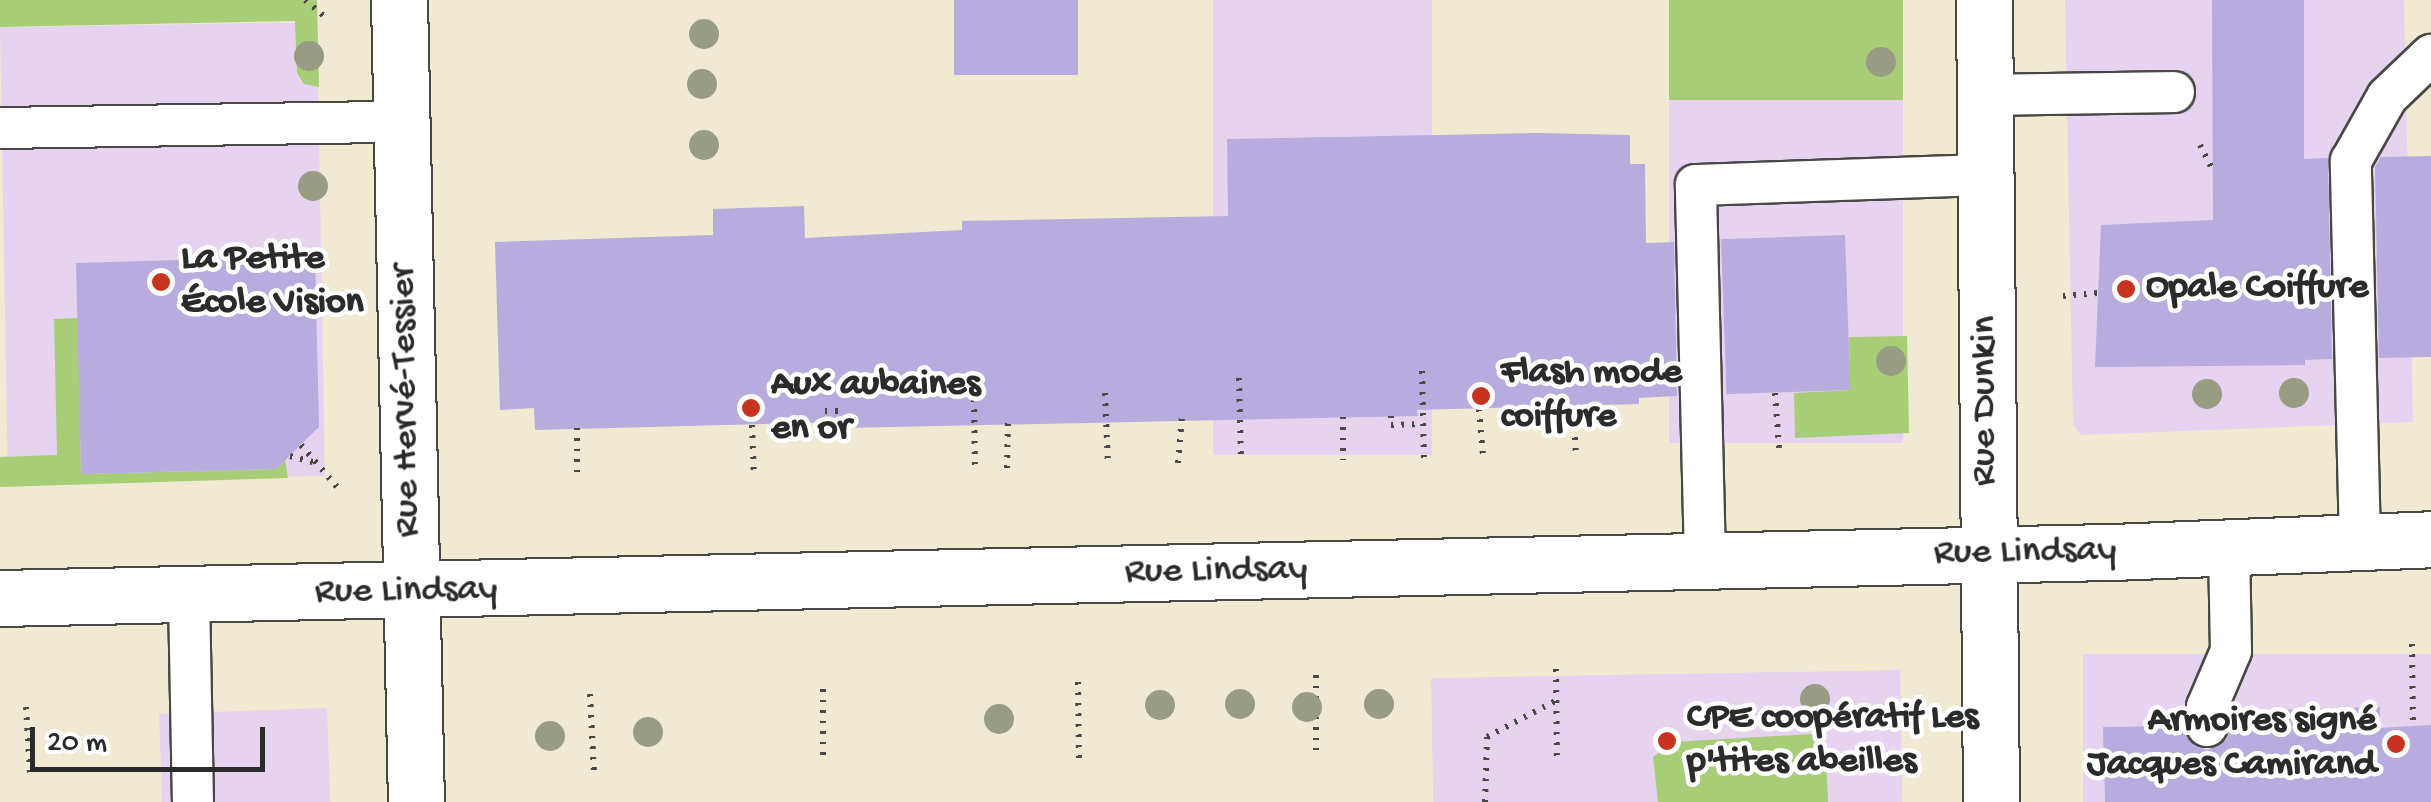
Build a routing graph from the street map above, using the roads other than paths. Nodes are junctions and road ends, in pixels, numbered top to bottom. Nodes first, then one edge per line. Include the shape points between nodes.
1 (399, 0) edge
2 (1984, 0) edge
3 (2431, 56) edge
4 (2174, 92) dead end
5 (1984, 96) junction
6 (401, 122) junction
7 (0, 128) edge
8 (1984, 176) junction
9 (2431, 539) edge
10 (2360, 541) junction
11 (2229, 547) junction
12 (1987, 554) junction
13 (1705, 560) junction
14 (412, 593) junction
15 (189, 596) junction
16 (0, 598) edge
17 (2207, 726) dead end
18 (193, 802) edge
19 (416, 802) edge
20 (1990, 802) edge

1 - 6 street, Rue Hervé-Tessier
2 - 5 street, Rue Dunkin
3 - 10 lane via 2387,97 2351,161
4 - 5 lane
5 - 8 street, Rue Dunkin
6 - 7 lane
6 - 14 street, Rue Hervé-Tessier
8 - 12 street, Rue Dunkin
8 - 13 lane via 1696,185
9 - 10 street, Rue Lindsay
10 - 11 street, Rue Lindsay
11 - 12 street, Rue Lindsay
11 - 17 lane via 2231,651 2207,707
12 - 13 street, Rue Lindsay
12 - 20 street, Rue Dunkin
13 - 14 street, Rue Lindsay
14 - 15 street, Rue Lindsay
14 - 19 street, Rue Hervé-Tessier
15 - 16 street, Rue Lindsay
15 - 18 lane

